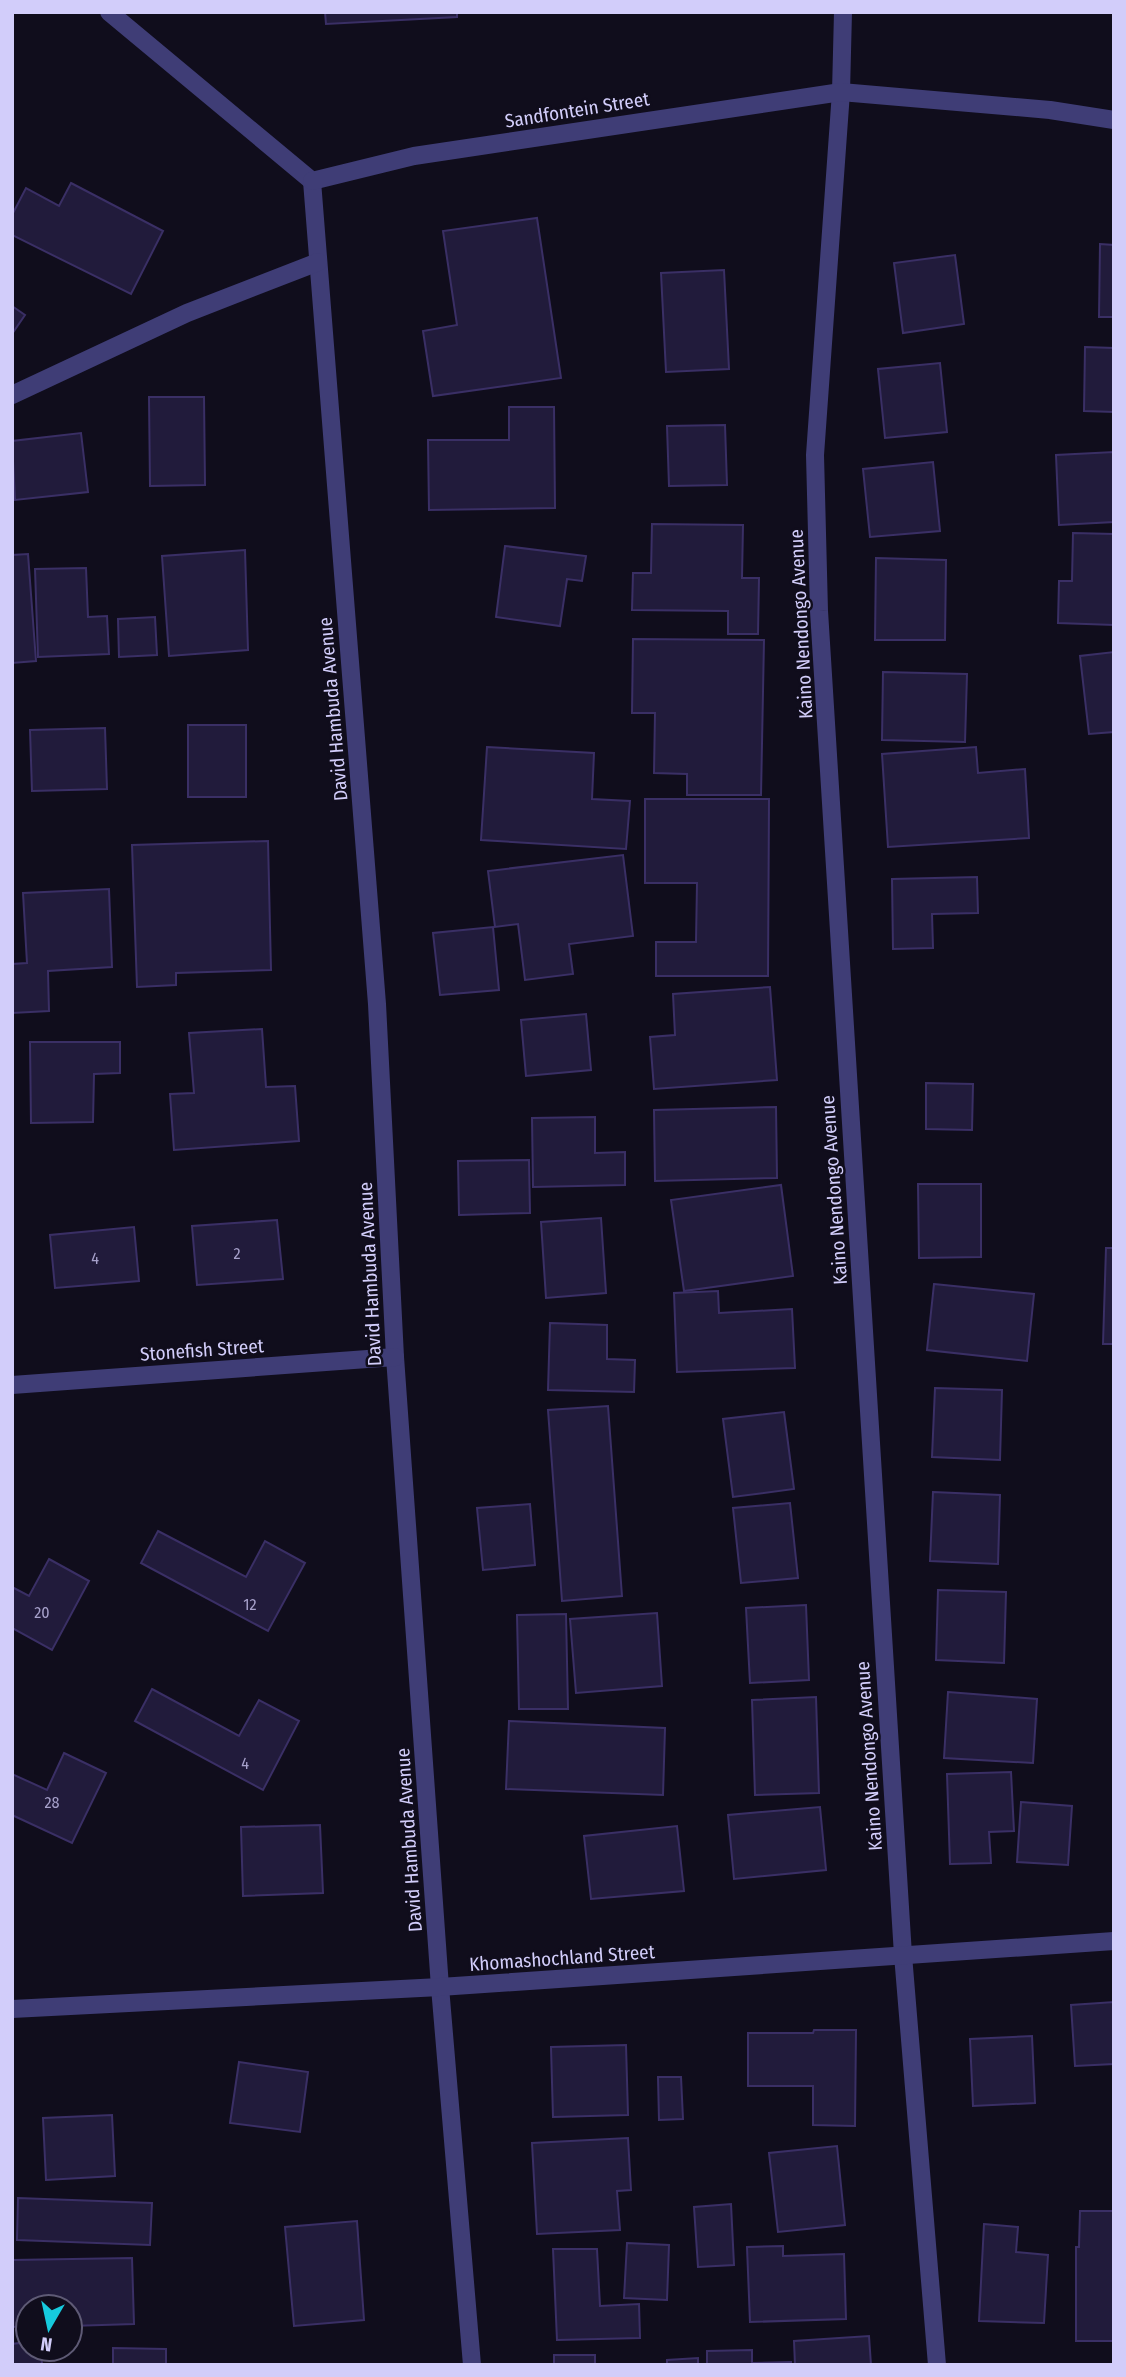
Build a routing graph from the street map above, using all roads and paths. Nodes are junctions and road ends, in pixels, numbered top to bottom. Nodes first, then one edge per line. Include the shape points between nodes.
1 (109, 12) edge
2 (843, 12) edge
3 (841, 92) junction
4 (1114, 120) edge
5 (313, 181) junction
6 (317, 262) junction
7 (12, 395) edge
8 (396, 1357) junction
9 (12, 1385) edge
10 (1114, 1941) edge
11 (903, 1955) junction
12 (440, 1987) junction
13 (12, 2009) edge
14 (472, 2365) edge
15 (937, 2365) edge

1 - 5 street
2 - 3 street, Kaino Nendongo Avenue
3 - 4 street, Sandfontein Street
3 - 5 street, Sandfontein Street via 415,156
3 - 11 street, Kaino Nendongo Avenue via 815,455 819,611
5 - 6 street, David Hambuda Avenue
6 - 7 street via 187,313
6 - 8 street, David Hambuda Avenue via 377,1004
8 - 9 street, Stonefish Street
8 - 12 street, David Hambuda Avenue
10 - 11 street, Khomashochland Street
11 - 12 street, Khomashochland Street
11 - 15 street, Kaino Nendongo Avenue
12 - 13 street, Khomashochland Street
12 - 14 street, David Hambuda Avenue

